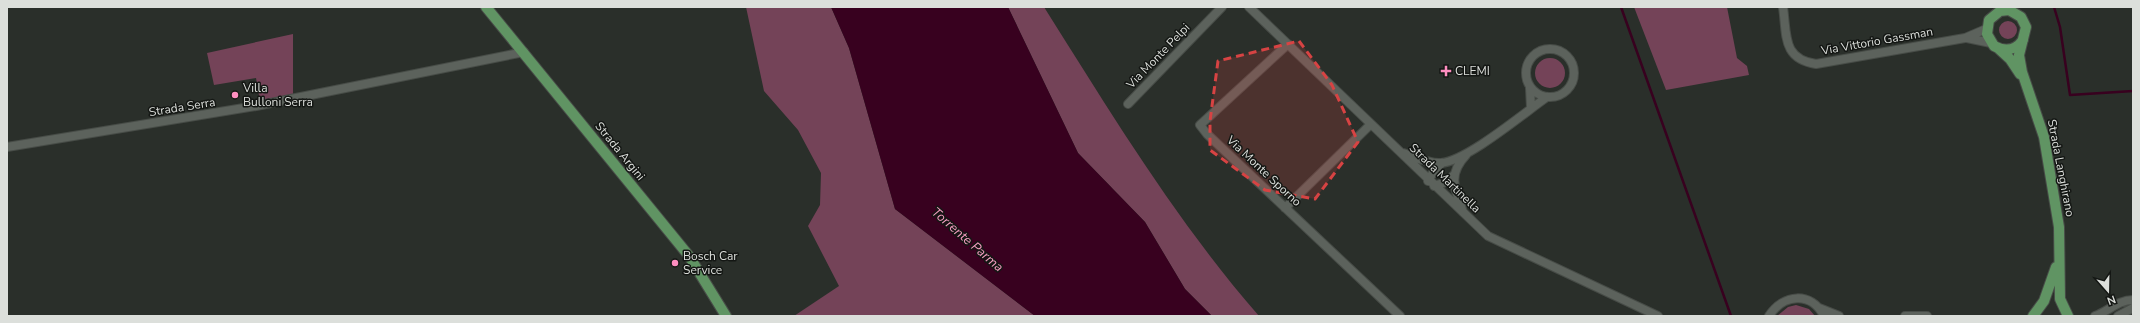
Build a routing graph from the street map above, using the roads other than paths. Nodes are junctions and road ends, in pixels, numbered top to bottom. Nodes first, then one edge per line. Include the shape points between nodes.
1 (486, 7) edge
2 (1222, 7) edge
3 (1249, 7) edge
4 (1783, 7) edge
5 (2023, 7) edge
6 (2014, 9) edge
7 (2024, 21) junction
8 (1986, 29) junction
9 (1965, 38) junction
10 (2023, 40) junction
11 (1288, 44) junction
12 (1995, 46) junction
13 (524, 52) junction
14 (1530, 88) junction
15 (2028, 90) junction
16 (1547, 97) junction
17 (1128, 104) dead end
18 (1531, 108) junction
19 (1371, 124) junction
20 (7, 146) edge
21 (1402, 153) junction
22 (1468, 153) junction
23 (1442, 163) junction
24 (1454, 176) junction
25 (1431, 184) junction
26 (1285, 208) junction
27 (1464, 215) junction
28 (2060, 252) junction
29 (2133, 300) edge
30 (1818, 308) junction
31 (2133, 308) edge
32 (2133, 311) edge
33 (726, 316) edge
34 (1400, 316) edge
35 (1656, 316) edge
36 (1769, 316) edge
37 (1824, 316) edge
38 (1839, 316) edge
39 (1905, 316) edge
40 (1927, 316) edge
41 (2033, 316) edge
42 (2068, 316) edge
43 (2095, 316) edge
44 (2118, 316) edge
45 (2129, 316) edge

1 - 13 main road, Strada Argini
2 - 17 street, Via Monte Pelpi
3 - 11 street, Strada Martinella
4 - 9 street, Via Vittorio Gassman via 1788,49 1794,57 1804,62 1816,64
5 - 7 main road, Strada Langhirano
6 - 7 main road
6 - 8 main road via 1996,13 1989,20
7 - 10 main road, Strada Langhirano via 2026,34
8 - 9 street, Via Vittorio Gassman
8 - 12 main road, Strada Langhirano
9 - 12 street, Via Vittorio Gassman
10 - 12 main road via 2010,50
10 - 15 main road, Strada Langhirano via 2019,55
11 - 19 street, Strada Martinella
11 - 26 street, Via Monte Sporno via 1200,125
12 - 15 main road, Strada Langhirano via 2015,66
13 - 20 street, Strada Serra via 256,106
13 - 33 main road, Strada Argini via 689,256
14 - 16 street
14 - 16 street via 1525,72 1531,58 1539,51 1547,49 1562,52 1570,59 1573,67 1572,81 1563,93
14 - 18 street
15 - 28 main road, Strada Langhirano via 2044,137 2059,227
16 - 18 street
18 - 22 street
19 - 21 street, Strada Martinella
19 - 26 street
21 - 23 street
21 - 25 street, Strada Martinella
22 - 23 street
22 - 24 street via 1457,164
23 - 25 street via 1434,171
24 - 25 street via 1446,182
24 - 27 street via 1457,196
25 - 27 street, Strada Martinella
26 - 34 street, Via Monte Sporno
27 - 35 street, Strada Martinella via 1488,236
28 - 41 main road, Strada Langhirano via 2044,301
28 - 42 main road, Strada Langhirano via 2060,299
29 - 43 street via 2117,304
30 - 36 street via 1811,302 1792,299 1782,302
30 - 37 street
30 - 38 street
31 - 44 street
32 - 45 street
39 - 40 street

